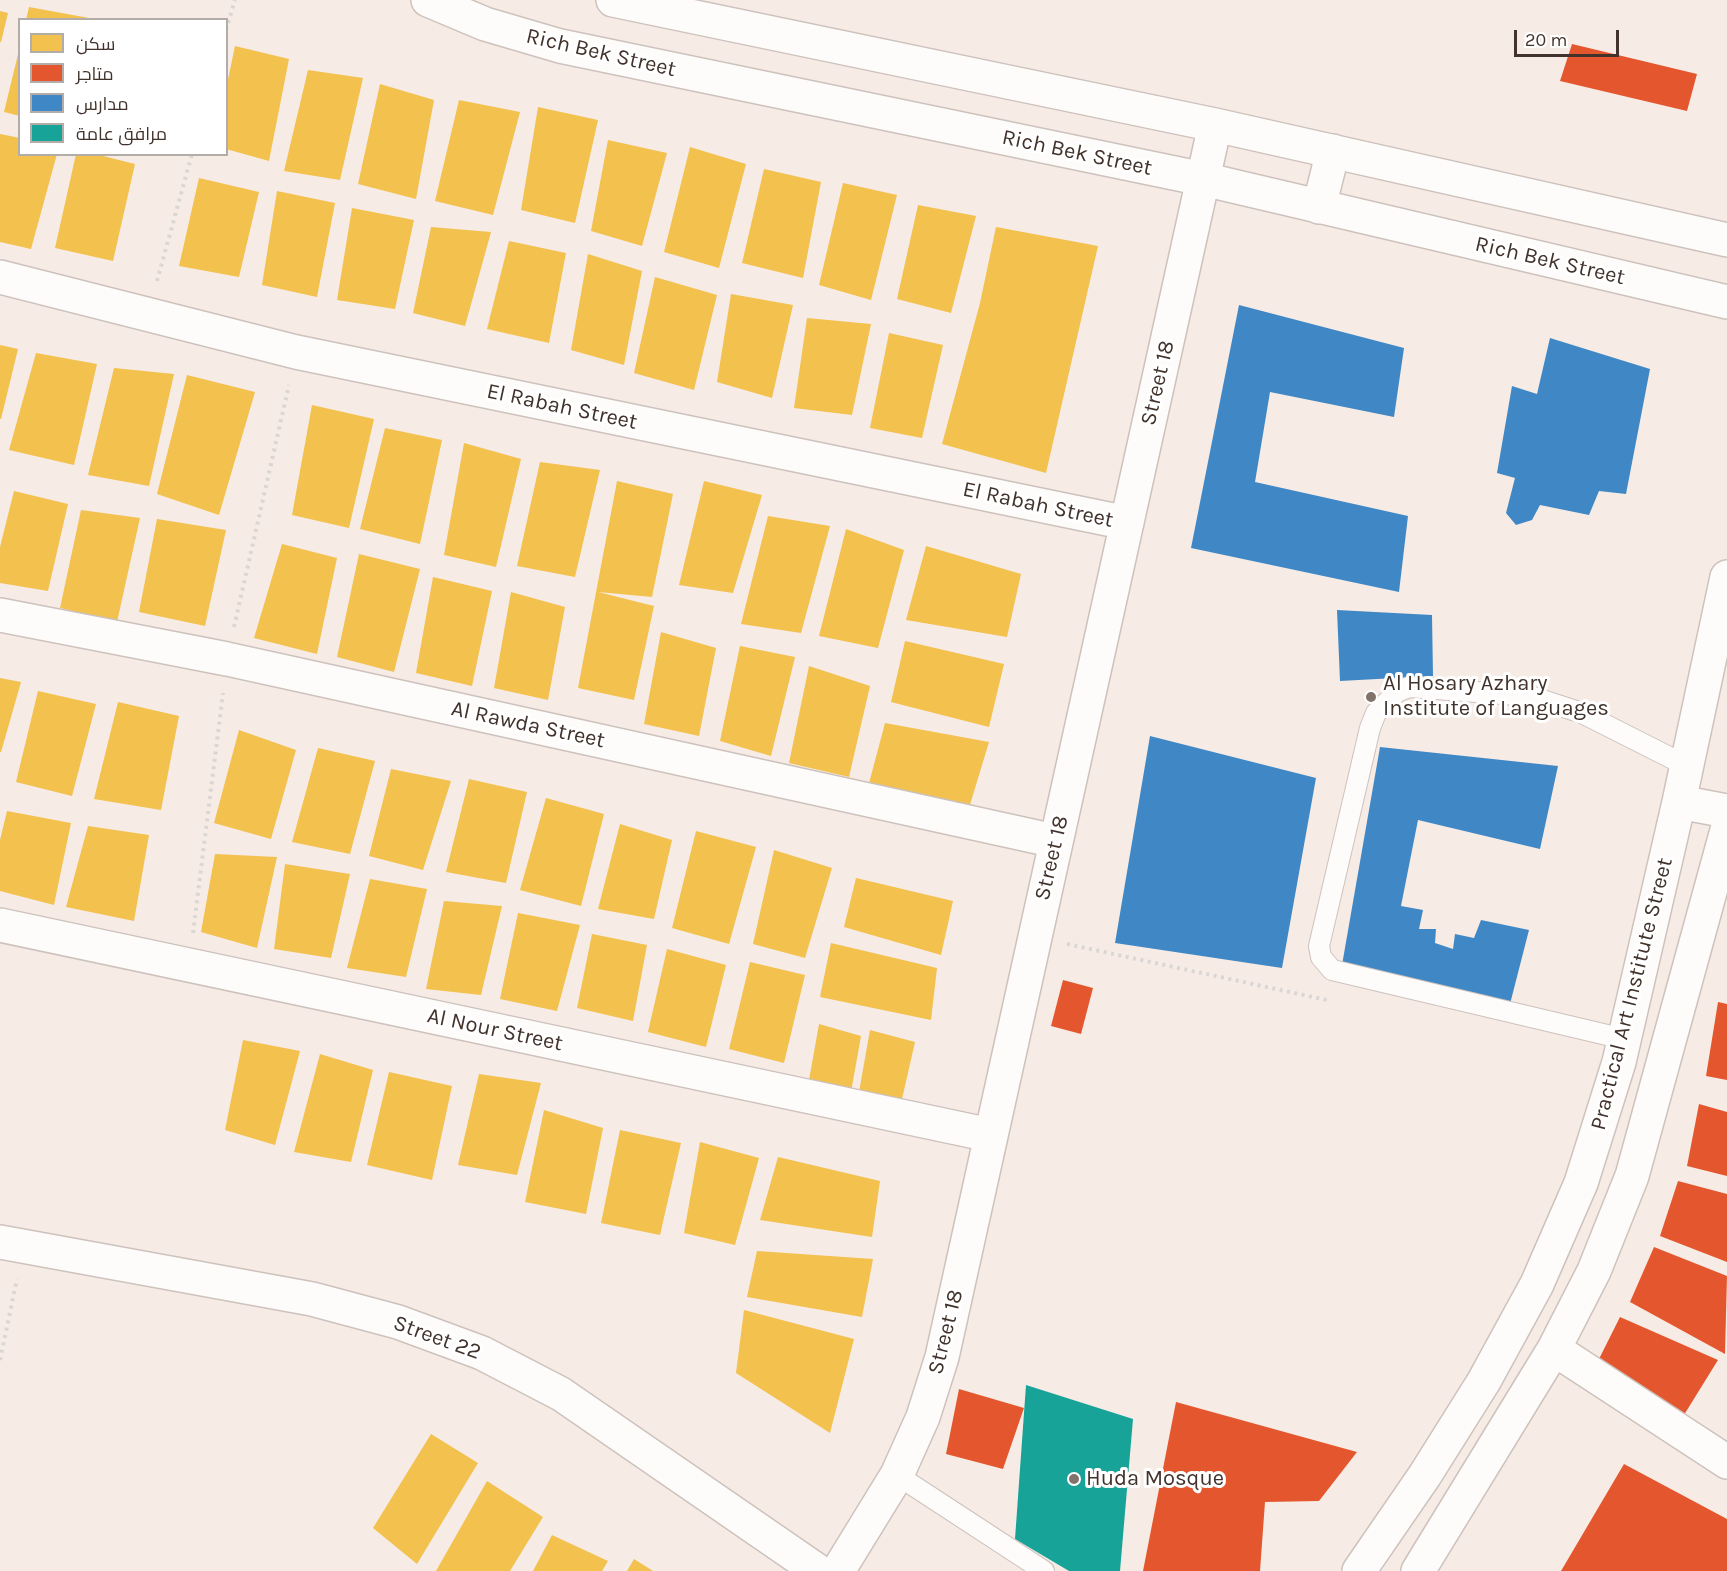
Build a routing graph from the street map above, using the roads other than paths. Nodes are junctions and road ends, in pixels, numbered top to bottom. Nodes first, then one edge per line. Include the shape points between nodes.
1 (428, 0) edge
2 (613, 0) edge
3 (1215, 125) junction
4 (1333, 151) junction
5 (1203, 179) junction
6 (1319, 207) junction
7 (1727, 240) edge
8 (0, 277) edge
9 (1727, 302) edge
10 (1127, 523) junction
11 (1727, 577) edge
12 (0, 615) edge
13 (1687, 766) junction
14 (1679, 802) junction
15 (1727, 811) edge
16 (1727, 830) edge
17 (1055, 841) junction
18 (0, 925) edge
19 (1624, 1039) junction
20 (990, 1136) junction
21 (12, 1244) edge
22 (1554, 1349) junction
23 (1727, 1462) edge
24 (897, 1475) junction
25 (818, 1571) edge
26 (838, 1571) edge
27 (1044, 1571) edge
28 (1359, 1571) edge
29 (1418, 1571) edge

1 - 5 street, Rich Bek Street via 486,24 560,46
2 - 3 street
3 - 4 street
3 - 5 street, Street 18
4 - 6 street
4 - 7 street
5 - 6 street, Rich Bek Street
5 - 10 street, Street 18
6 - 9 street, Rich Bek Street
8 - 10 street, El Rabah Street via 296,352
10 - 17 street, Street 18
11 - 13 street, Practical Art Institute Street
12 - 17 street, Al Rawda Street via 227,658
13 - 14 street, Practical Art Institute Street
13 - 19 lane via 1582,713 1530,696 1409,687 1397,692 1376,713 1370,728 1319,946 1321,957 1332,970
14 - 15 street
14 - 19 street, Practical Art Institute Street
16 - 22 street, Practical Art Institute Street via 1632,1176 1594,1271
17 - 20 street, Street 18
18 - 20 street, Al Nour Street
19 - 28 street, Practical Art Institute Street via 1581,1183 1537,1284 1484,1381
20 - 24 street, Street 18 via 942,1357 923,1418
21 - 25 street, Street 22 via 312,1299 398,1322 482,1353 561,1394
22 - 23 street
22 - 29 street, Practical Art Institute Street
24 - 26 street, Street 18
24 - 27 lane

